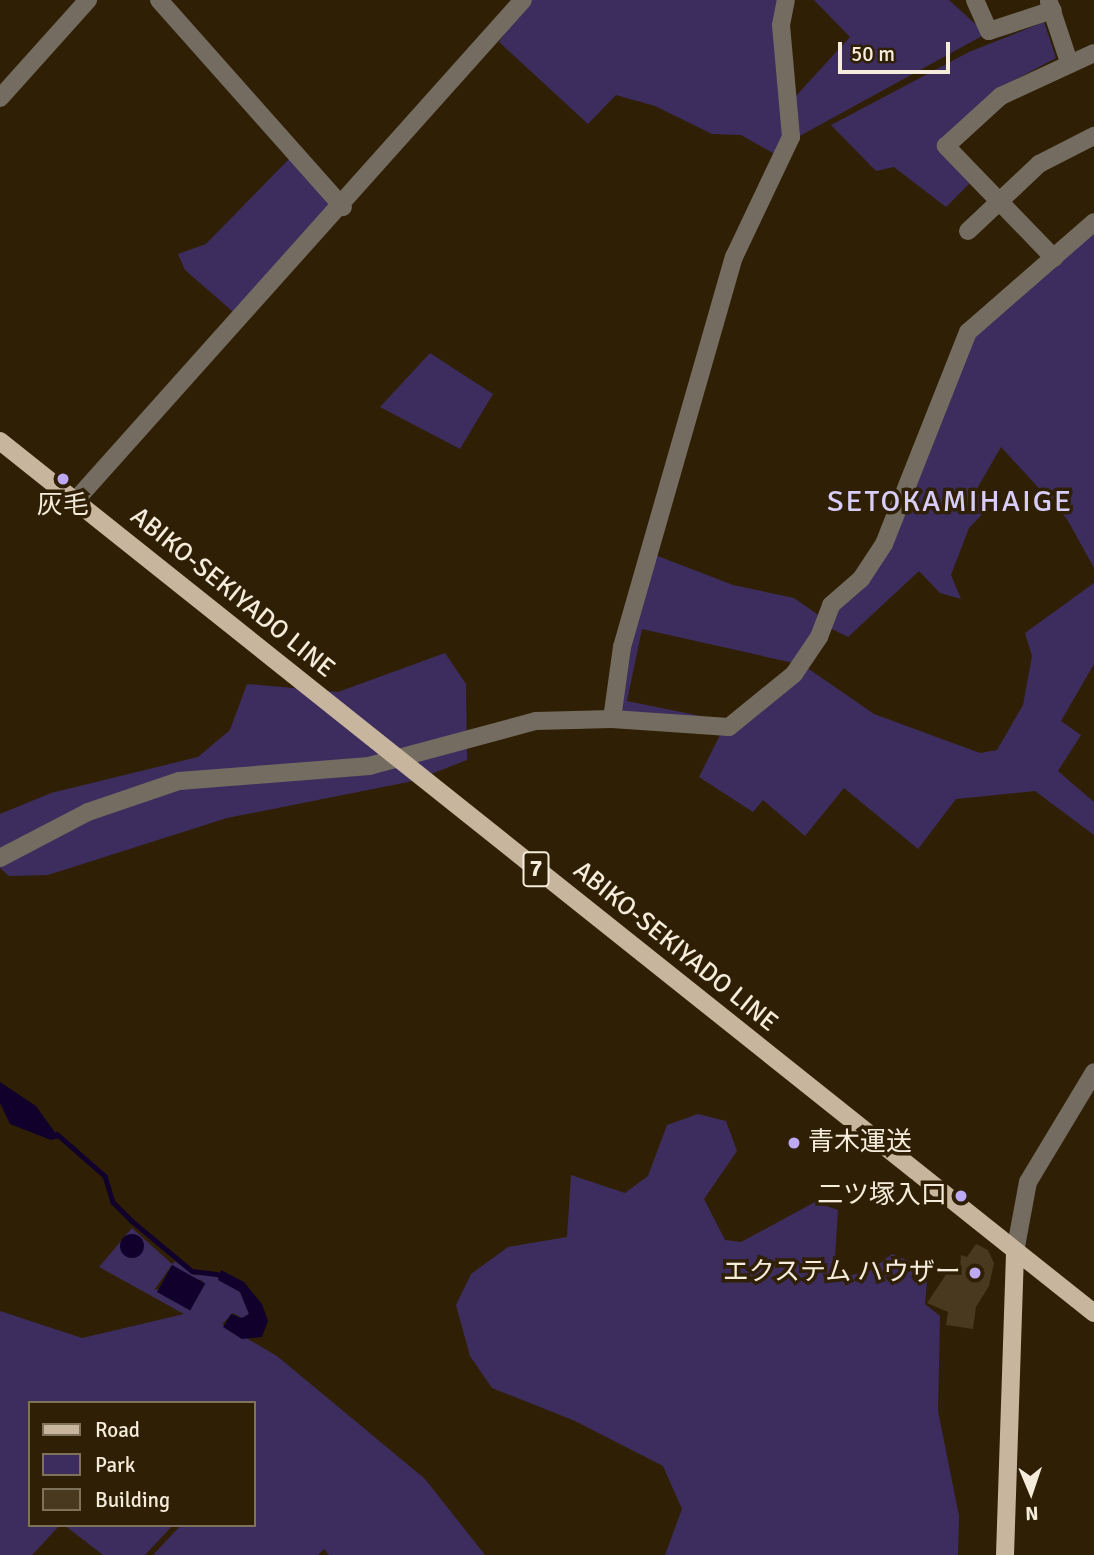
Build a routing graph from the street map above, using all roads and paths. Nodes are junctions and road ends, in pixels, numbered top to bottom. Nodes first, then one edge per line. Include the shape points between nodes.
1 (89, 0) edge
2 (159, 0) edge
3 (523, 0) edge
4 (975, 0) edge
5 (787, 1) edge
6 (1050, 5) edge
7 (1094, 53) edge
8 (1069, 62) junction
9 (0, 98) edge
10 (1094, 136) edge
11 (1000, 200) junction
12 (343, 207) junction
13 (1094, 222) edge
14 (968, 231) dead end
15 (1054, 258) junction
16 (0, 441) edge
17 (75, 501) junction
18 (612, 719) junction
19 (398, 760) junction
20 (0, 858) edge
21 (1094, 1072) edge
22 (1015, 1252) junction
23 (1094, 1313) edge
24 (1005, 1555) edge

1 - 9 street
2 - 12 street
3 - 12 street
4 - 6 street via 989,31
5 - 18 street via 781,25 791,137 734,257 622,648
6 - 8 street
7 - 8 street
8 - 11 street via 1001,96 946,146
10 - 11 street via 1039,164
11 - 14 street
11 - 15 street
12 - 17 street
13 - 15 street
15 - 18 street via 968,332 884,544 862,579 831,605 819,637 794,674 729,727
16 - 17 main road, ABIKO-SEKIYADO LINE / 7
17 - 19 main road, ABIKO-SEKIYADO LINE / 7
18 - 19 street via 505,727
19 - 20 street via 179,781 89,812
19 - 22 main road, ABIKO-SEKIYADO LINE / 7
21 - 22 street via 1028,1182
22 - 23 main road, ABIKO-SEKIYADO LINE
22 - 24 main road

